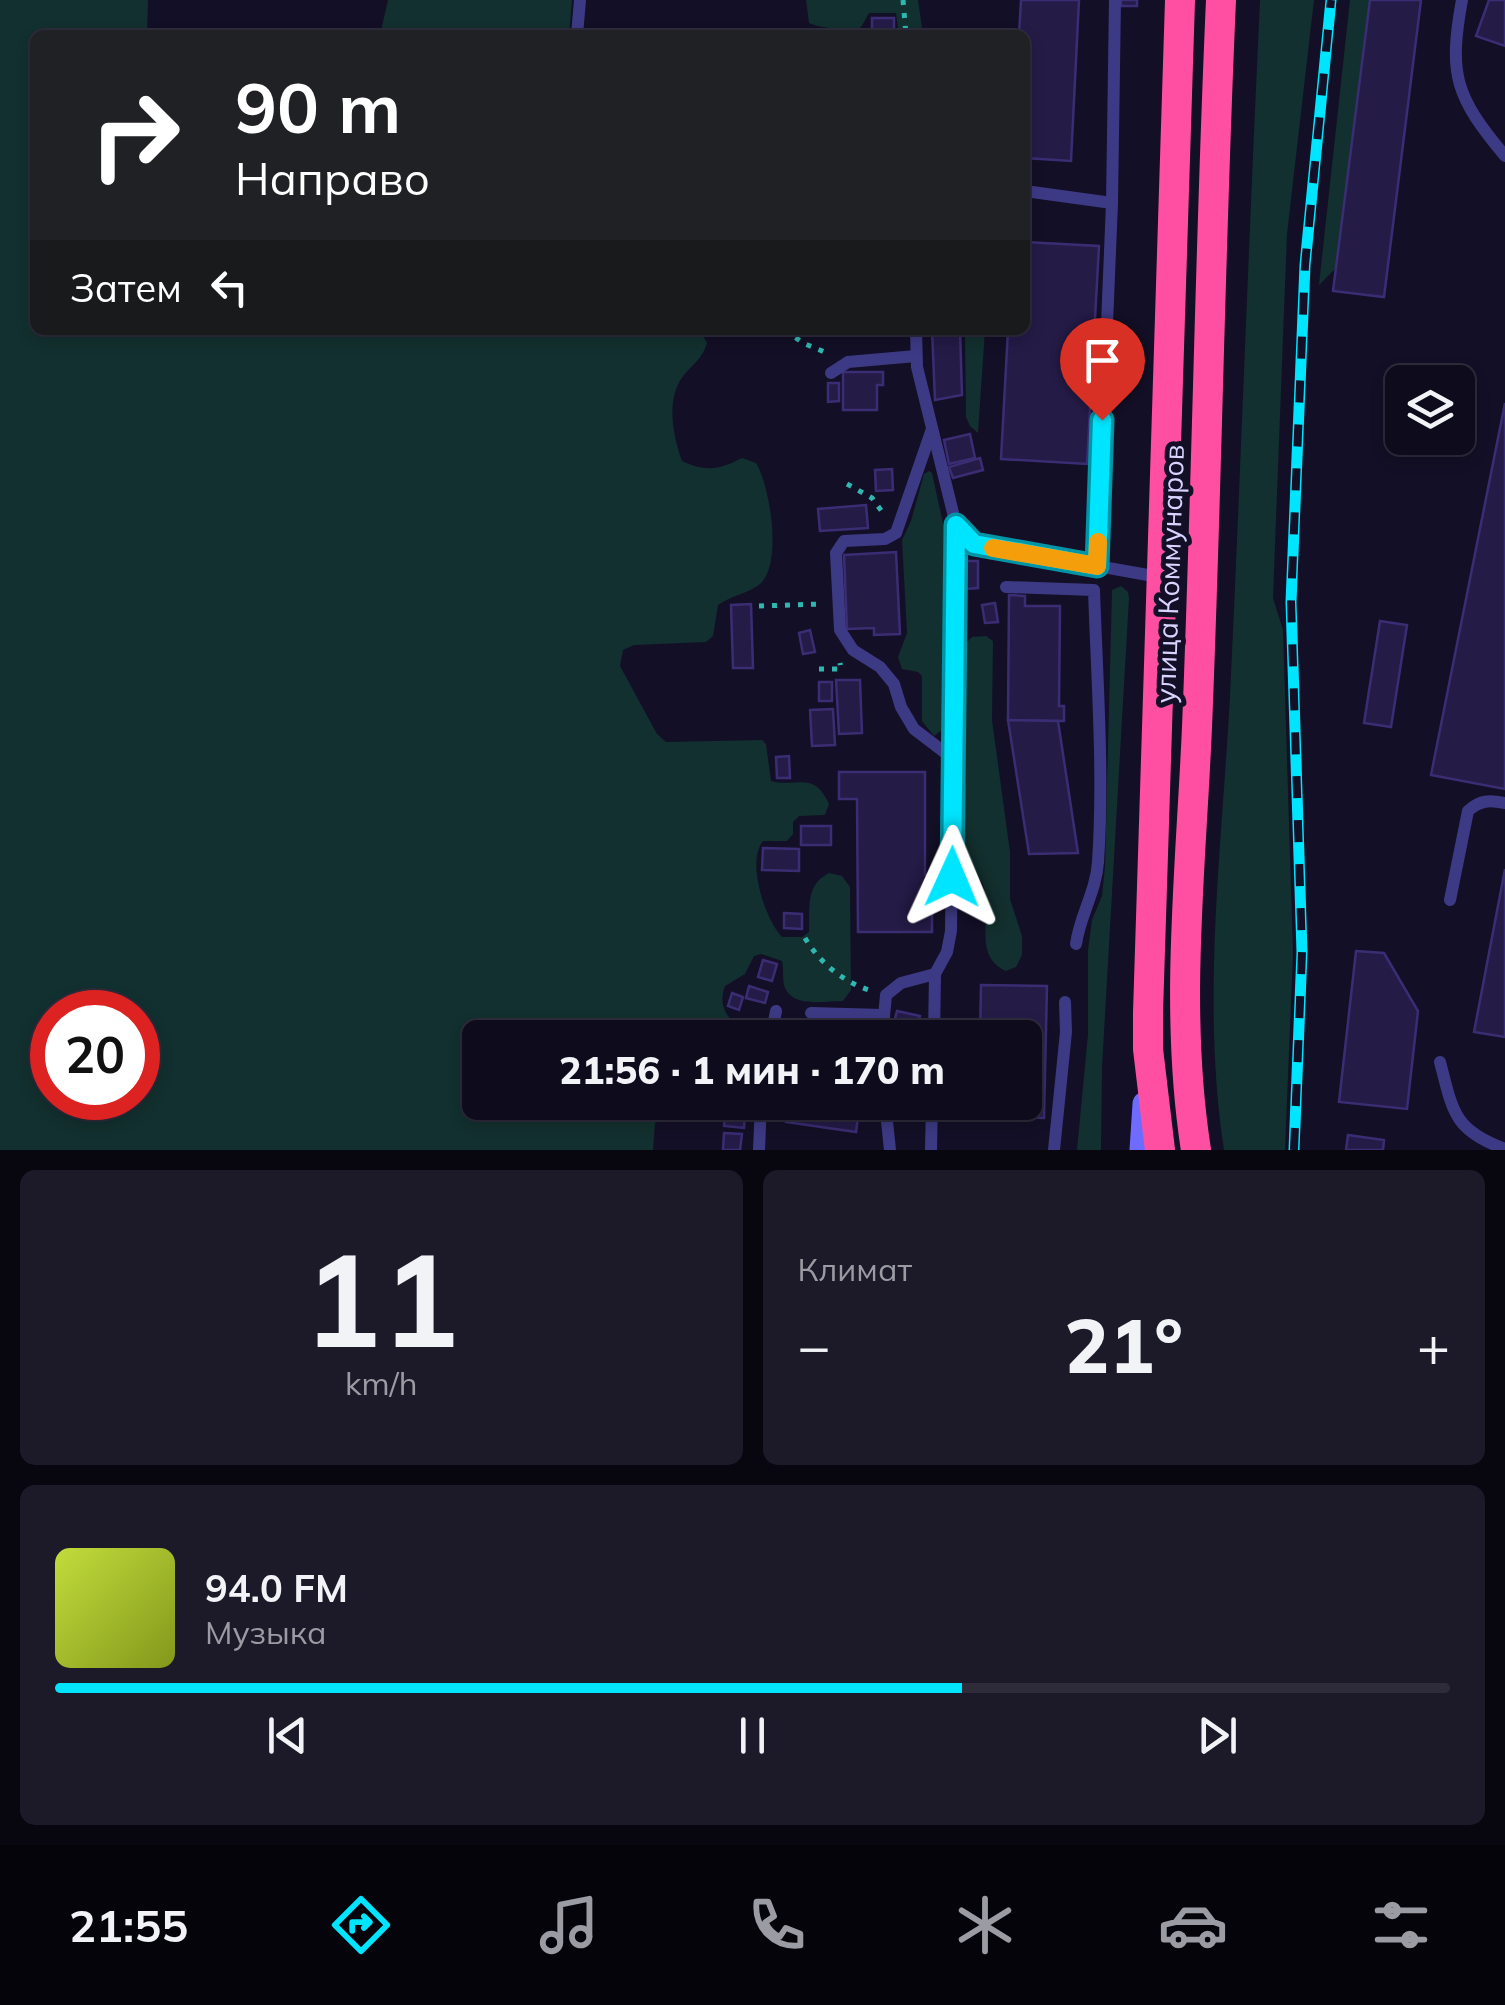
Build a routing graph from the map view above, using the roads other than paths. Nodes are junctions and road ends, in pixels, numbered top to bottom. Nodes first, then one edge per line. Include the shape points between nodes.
1 (580, 0) edge
2 (1115, 0) edge
3 (1180, 0) edge
4 (1222, 0) edge
5 (1462, 0) edge
6 (577, 30) edge
7 (1505, 156) edge
8 (1030, 192) edge
9 (1112, 203) junction
10 (916, 335) edge
11 (916, 356) junction
12 (832, 374) dead end
13 (932, 429) junction
14 (956, 525) junction
15 (1103, 567) junction
16 (1162, 578) junction
17 (1006, 587) dead end
18 (1094, 590) junction
19 (952, 758) junction
20 (1505, 802) edge
21 (1450, 900) dead end
22 (1076, 944) dead end
23 (935, 974) junction
24 (1064, 1002) dead end
25 (776, 1011) dead end
26 (812, 1013) dead end
27 (882, 1016) junction
28 (775, 1020) edge
29 (882, 1020) edge
30 (934, 1020) edge
31 (1148, 1050) junction
32 (1440, 1062) dead end
33 (760, 1120) edge
34 (886, 1120) edge
35 (932, 1120) edge
36 (1505, 1149) edge
37 (759, 1150) edge
38 (887, 1150) edge
39 (931, 1150) edge
40 (1054, 1150) edge
41 (1142, 1150) edge
42 (1160, 1150) edge
43 (1196, 1150) edge

1 - 6 lane
2 - 9 lane
3 - 16 highway
4 - 43 highway, улица Коммунаров via 1186,914 1185,1033
5 - 7 lane via 1454,46 1459,85
8 - 9 lane
9 - 15 lane
10 - 11 lane
11 - 12 lane via 848,362
11 - 13 lane
13 - 14 lane
13 - 19 lane via 896,533 844,541 836,553 840,630 894,684 914,729
14 - 15 lane via 974,544
14 - 19 lane
15 - 16 lane
15 - 18 lane
16 - 31 highway
17 - 18 lane
18 - 22 lane via 1098,864
19 - 23 lane via 951,932
20 - 21 lane via 1477,803 1468,811
23 - 27 lane via 901,983 886,995
23 - 30 lane
24 - 40 lane
25 - 28 lane
26 - 27 lane
27 - 29 lane
31 - 41 main road
31 - 42 highway
32 - 36 lane via 1455,1116
33 - 37 lane
34 - 38 lane
35 - 39 lane

